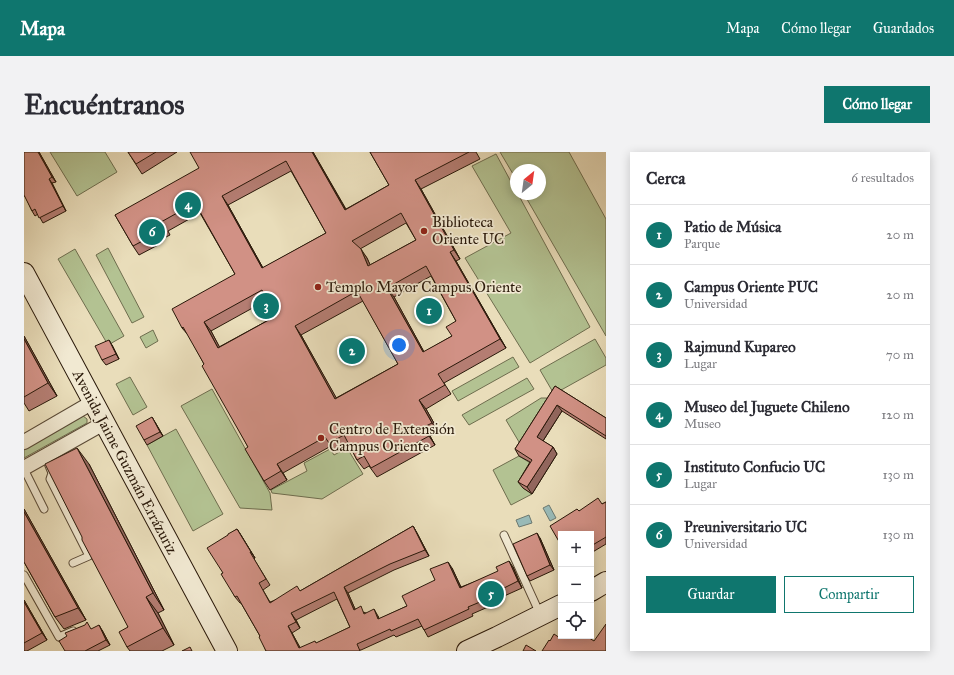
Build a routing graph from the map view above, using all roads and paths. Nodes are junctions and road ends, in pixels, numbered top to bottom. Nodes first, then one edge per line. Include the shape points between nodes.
1 (24, 273) edge
2 (93, 402) junction
3 (104, 423) junction
4 (24, 442) edge
5 (45, 456) junction
6 (24, 469) edge
7 (44, 509) dead end
8 (504, 534) dead end
9 (73, 563) dead end
10 (24, 575) edge
11 (606, 582) edge
12 (594, 589) edge
13 (558, 608) edge
14 (541, 616) junction
15 (79, 628) edge
16 (227, 651) edge
17 (467, 651) edge

1 - 2 main road, Avenida Jaime Guzmán Errázuriz
2 - 3 main road, Avenida Jaime Guzmán Errázuriz
2 - 4 street
3 - 5 street
3 - 16 main road, Avenida Jaime Guzmán Errázuriz
5 - 6 street
5 - 9 lane via 52,472 50,479 89,556
6 - 7 lane
8 - 14 lane
10 - 15 lane via 59,637
11 - 12 main road
13 - 14 main road
14 - 17 main road

